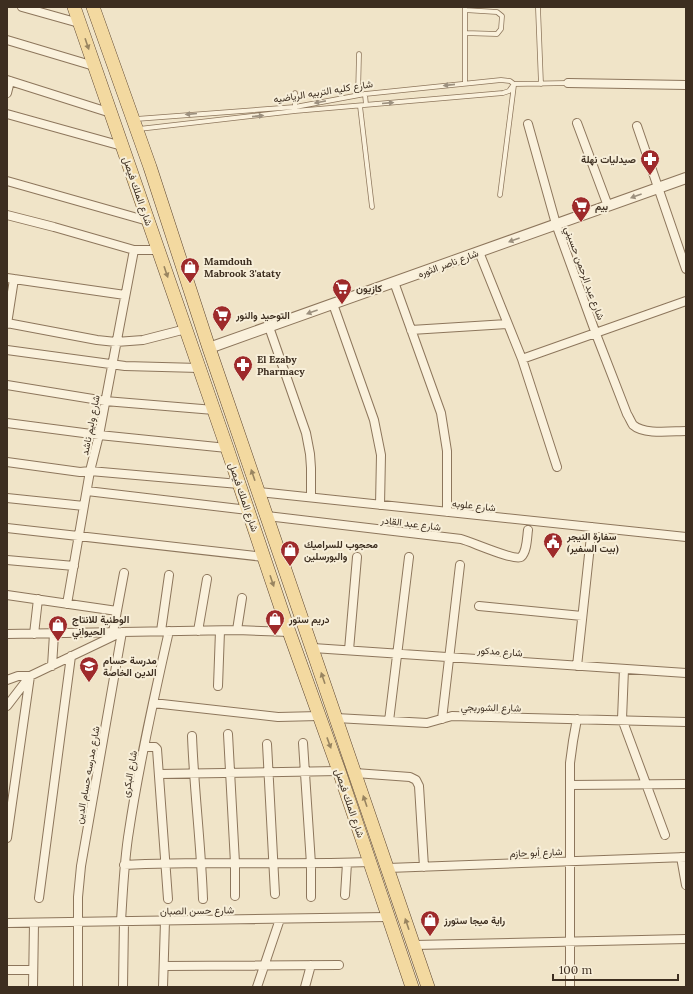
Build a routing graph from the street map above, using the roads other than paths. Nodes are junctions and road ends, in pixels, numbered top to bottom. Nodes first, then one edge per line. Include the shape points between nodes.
1 (22, 7) edge
2 (74, 7) edge
3 (93, 7) edge
4 (538, 8) dead end
5 (465, 9) edge
6 (79, 23) junction
7 (465, 33) junction
8 (7, 40) edge
9 (360, 54) dead end
10 (94, 66) junction
11 (9, 81) edge
12 (465, 83) junction
13 (568, 83) joint
14 (514, 84) junction
15 (541, 84) junction
16 (686, 85) edge
17 (295, 92) dead end
18 (7, 93) edge
19 (365, 94) junction
20 (358, 95) junction
21 (366, 105) junction
22 (360, 106) junction
23 (295, 109) junction
24 (232, 111) junction
25 (111, 113) junction
26 (8, 117) edge
27 (233, 118) junction
28 (577, 123) dead end
29 (134, 124) junction
30 (528, 124) dead end
31 (637, 126) dead end
32 (122, 146) junction
33 (150, 167) junction
34 (131, 172) junction
35 (686, 178) edge
36 (7, 181) edge
37 (658, 188) junction
38 (500, 195) dead end
39 (160, 196) junction
40 (140, 199) junction
41 (608, 206) junction
42 (372, 207) dead end
43 (7, 215) edge
44 (148, 221) junction
45 (556, 224) junction
46 (134, 250) junction
47 (158, 250) junction
48 (479, 252) junction
49 (686, 269) edge
50 (11, 278) edge
51 (394, 282) junction
52 (125, 295) junction
53 (686, 301) edge
54 (333, 304) junction
55 (7, 324) edge
56 (508, 324) junction
57 (269, 327) junction
58 (186, 329) junction
59 (411, 330) junction
60 (596, 334) junction
61 (116, 342) junction
62 (209, 348) junction
63 (7, 350) edge
64 (522, 359) junction
65 (112, 364) junction
66 (199, 368) junction
67 (7, 385) edge
68 (105, 401) junction
69 (214, 410) junction
70 (7, 423) edge
71 (686, 431) edge
72 (99, 435) junction
73 (227, 448) junction
74 (7, 462) edge
75 (557, 466) dead end
76 (90, 471) junction
77 (240, 484) junction
78 (87, 491) junction
79 (259, 492) junction
80 (7, 498) edge
81 (311, 498) junction
82 (380, 505) junction
83 (84, 506) junction
84 (248, 510) junction
85 (447, 512) junction
86 (267, 516) junction
87 (592, 527) junction
88 (7, 528) edge
89 (528, 530) dead end
90 (80, 536) junction
91 (686, 537) edge
92 (264, 557) junction
93 (357, 557) dead end
94 (409, 557) dead end
95 (7, 560) edge
96 (74, 566) junction
97 (460, 566) dead end
98 (124, 573) dead end
99 (169, 576) dead end
100 (207, 578) dead end
101 (7, 595) edge
102 (242, 598) dead end
103 (38, 599) junction
104 (67, 604) junction
105 (479, 606) dead end
106 (117, 611) junction
107 (582, 616) junction
108 (237, 630) junction
109 (165, 631) junction
110 (198, 631) junction
111 (220, 631) junction
112 (113, 632) junction
113 (122, 632) junction
114 (290, 632) junction
115 (7, 634) edge
116 (34, 634) junction
117 (54, 634) junction
118 (313, 648) junction
119 (349, 650) junction
120 (398, 654) junction
121 (71, 656) junction
122 (449, 657) junction
123 (52, 666) junction
124 (577, 666) junction
125 (624, 669) junction
126 (686, 673) edge
127 (30, 676) junction
128 (7, 680) edge
129 (218, 686) dead end
130 (153, 703) junction
131 (7, 706) edge
132 (320, 716) junction
133 (336, 718) junction
134 (442, 719) junction
135 (577, 719) junction
136 (622, 719) junction
137 (389, 721) junction
138 (686, 722) edge
139 (228, 734) dead end
140 (192, 736) dead end
141 (303, 743) dead end
142 (267, 744) dead end
143 (144, 747) junction
144 (339, 771) junction
145 (305, 772) junction
146 (269, 773) junction
147 (355, 773) junction
148 (159, 774) junction
149 (193, 774) junction
150 (231, 774) junction
151 (647, 784) junction
152 (686, 784) edge
153 (570, 785) junction
154 (665, 835) dead end
155 (7, 838) edge
156 (683, 857) edge
157 (570, 861) junction
158 (370, 862) junction
159 (165, 863) junction
160 (202, 863) junction
161 (235, 863) junction
162 (347, 863) junction
163 (274, 864) junction
164 (311, 864) junction
165 (124, 865) junction
166 (424, 866) junction
167 (388, 868) junction
168 (686, 885) edge
169 (275, 894) dead end
170 (344, 895) dead end
171 (235, 896) dead end
172 (38, 898) dead end
173 (311, 898) dead end
174 (168, 899) dead end
175 (203, 899) dead end
176 (388, 917) junction
177 (280, 919) junction
178 (123, 921) junction
179 (165, 921) junction
180 (77, 922) junction
181 (7, 923) edge
182 (34, 923) junction
183 (686, 939) edge
184 (570, 942) junction
185 (414, 945) junction
186 (264, 965) junction
187 (339, 965) dead end
188 (164, 966) junction
189 (311, 966) junction
190 (7, 970) edge
191 (33, 970) junction
192 (33, 987) edge
193 (78, 987) edge
194 (123, 987) edge
195 (163, 987) edge
196 (257, 987) edge
197 (305, 987) edge
198 (412, 987) edge
199 (428, 987) edge
200 (570, 987) edge

1 - 6 street
2 - 6 main road, شارع الملك فيصل
3 - 29 main road, شارع الملك فيصل
4 - 15 lane
5 - 7 lane
5 - 7 lane via 497,12 502,16 501,29 497,34
6 -> 10 main road, شارع الملك فيصل
7 - 12 lane
8 - 10 street
9 - 20 lane
10 - 25 main road, شارع الملك فيصل
11 - 18 street
11 - 25 street
12 - 14 lane, شارع كليه التربيه الرياضيه via 502,80
12 -> 19 lane, شارع كليه التربيه الرياضيه
13 - 15 lane, شارع كليه التربيه الرياضيه
13 - 16 street, شارع كليه التربيه الرياضيه
14 - 15 lane, شارع كليه التربيه الرياضيه
21 -> 14 lane, شارع كليه التربيه الرياضيه via 503,93 509,91
14 - 38 lane
17 - 23 lane
19 - 20 lane, شارع كليه التربيه الرياضيه
19 - 21 lane
20 -> 23 lane, شارع كليه التربيه الرياضيه
21 - 22 lane, شارع كليه التربيه الرياضيه
22 - 23 lane, شارع كليه التربيه الرياضيه
22 - 42 lane
23 - 24 lane, شارع كليه التربيه الرياضيه
27 -> 23 lane, شارع كليه التربيه الرياضيه
24 - 27 lane
24 -> 29 lane, شارع كليه التربيه الرياضيه
25 - 32 main road, شارع الملك فيصل
26 - 32 street
27 - 29 lane, شارع كليه التربيه الرياضيه
28 - 41 street
29 - 33 main road, شارع الملك فيصل
30 - 45 street, شارع عبد الرحمن حسيني
31 - 37 street
32 - 34 main road, شارع الملك فيصل
33 - 34 main road via 142,174
33 - 39 main road, شارع الملك فيصل
34 - 40 main road, شارع الملك فيصل
35 - 37 street, شارع ناصر الثوره
36 - 44 street
37 -> 41 street, شارع ناصر الثوره
37 - 49 street
39 - 40 main road via 150,193
39 - 62 main road, شارع الملك فيصل
40 - 44 main road, شارع الملك فيصل
41 - 45 street, شارع ناصر الثوره
43 - 46 street
44 - 47 main road, شارع الملك فيصل
45 -> 48 street, شارع ناصر الثوره
45 - 60 street, شارع عبد الرحمن حسيني
46 - 47 street
46 - 52 street, شارع وليم ناشد
47 -> 58 main road, شارع الملك فيصل
48 - 51 street, شارع ناصر الثوره
48 - 56 street
50 - 52 street
50 - 55 street
51 - 54 street, شارع ناصر الثوره
51 - 59 street
52 - 61 street, شارع وليم ناشد
53 - 60 street
54 -> 57 street, شارع ناصر الثوره
54 - 82 street via 379,438
55 - 61 street
56 - 59 street
56 - 64 street
57 - 62 street, شارع ناصر الثوره
57 - 81 street via 306,433 311,461
58 - 61 street via 142,340
58 - 66 main road, شارع الملك فيصل
59 - 85 street via 441,413 445,432
60 - 64 street
60 - 71 street, شارع عبد الرحمن حسيني via 633,425 649,431
61 - 65 street, شارع وليم ناشد
79 -> 62 main road, شارع الملك فيصل
63 - 65 street
64 - 75 street
65 - 66 street
65 - 68 street, شارع وليم ناشد
66 - 69 main road, شارع الملك فيصل
67 - 68 street
68 - 69 street
68 - 72 street, شارع وليم ناشد
69 - 73 main road, شارع الملك فيصل
70 - 72 street
72 - 73 street
72 - 76 street, شارع وليم ناشد
73 - 77 main road, شارع الملك فيصل
74 - 76 street via 80,472
76 - 77 street
76 - 78 street, شارع وليم ناشد
77 - 84 main road, شارع الملك فيصل
78 - 83 street, شارع وليم ناشد
78 - 84 street
79 - 81 street, شارع علوبه
79 - 86 main road, شارع الملك فيصل
80 - 83 street
81 - 82 street, شارع علوبه
82 - 85 street, شارع علوبه
83 - 90 street, شارع وليم ناشد
84 - 92 main road, شارع الملك فيصل
85 - 87 street, شارع علوبه
86 - 89 street, شارع عبد القادر via 461,539 516,558 524,553
86 - 118 main road, شارع الملك فيصل
87 - 91 street, شارع علوبه
87 - 107 street
88 - 90 street
90 - 92 street
90 - 96 street, شارع وليم ناشد
92 -> 114 main road, شارع الملك فيصل
93 - 119 street
94 - 120 street
95 - 96 street
96 - 104 street, شارع وليم ناشد
97 - 122 street
98 - 106 street
99 - 109 street, شارع البكرى
100 - 110 street
101 - 103 street
102 - 108 street
103 - 104 street
103 - 116 street
104 - 106 street
105 - 107 street
106 - 112 street
107 - 124 street
108 - 111 street
108 - 114 street
109 - 110 street
109 - 113 street
109 - 130 street, شارع البكرى
110 - 111 street
111 - 129 street
112 - 113 street
112 - 117 street
113 - 121 street
113 - 180 street, شارع مدرسه حسام الدين via 84,847
114 - 132 main road, شارع الملك فيصل
115 - 116 street
116 - 117 street
117 - 123 street
118 - 119 street, شارع مدكور
133 -> 118 main road, شارع الملك فيصل
119 - 120 street, شارع مدكور
120 - 122 street, شارع مدكور
120 - 137 street
121 - 123 street
121 - 172 street
122 - 124 street, شارع مدكور
122 - 134 street
123 - 127 street
124 - 125 street, شارع مدكور
125 - 126 street, شارع مدكور
125 - 136 street
127 - 128 street via 18,676
127 - 131 street
127 - 155 street
130 - 132 street via 278,717
130 - 143 street, شارع البكرى
132 -> 144 main road, شارع الملك فيصل
133 - 137 street, شارع الشوربجي
133 - 147 main road, شارع الملك فيصل
134 - 135 street, شارع الشوربجي via 452,716
134 - 137 street, شارع الشوربجي via 427,723
135 - 136 street, شارع الشوربجي
135 - 153 street via 571,755
136 - 138 street, شارع الشوربجي
136 - 151 street
139 - 150 street
140 - 149 street
141 - 145 street
142 - 146 street
143 - 148 street via 157,749
143 - 165 street, شارع البكرى
144 - 145 street
144 - 158 main road, شارع الملك فيصل
145 - 146 street
145 - 164 street
146 - 150 street
146 - 163 street
147 - 166 street via 410,777 416,780 419,786
167 -> 147 main road, شارع الملك فيصل
148 - 149 street
148 - 159 street
149 - 150 street
149 - 160 street
150 - 161 street
151 - 152 street
151 - 153 street
151 - 154 street
153 - 157 street
156 - 157 street, شارع أبو حازم
156 - 168 street
157 - 166 street, شارع أبو حازم
157 - 184 street
158 - 162 street
158 - 176 main road, شارع الملك فيصل
159 - 160 street
159 - 165 street
159 - 174 street
160 - 161 street
160 - 175 street
161 - 163 street
161 - 171 street
162 - 164 street
162 - 170 street
163 - 164 street
163 - 169 street
164 - 173 street
165 - 178 street, شارع البكرى
166 - 167 street, شارع أبو حازم
185 -> 167 main road, شارع الملك فيصل
176 - 177 street, شارع حسن الصبان
176 - 198 main road, شارع الملك فيصل
177 - 179 street, شارع حسن الصبان
177 - 186 street
178 - 179 street, شارع حسن الصبان
178 - 180 street, شارع حسن الصبان
178 - 194 street, شارع البكرى
179 - 188 street
180 - 182 street, شارع حسن الصبان
180 - 193 street, شارع مدرسه حسام الدين
181 - 182 street, شارع حسن الصبان
182 - 191 street
183 - 184 street
184 - 185 street
184 - 200 street
185 - 199 main road, شارع الملك فيصل
186 - 188 street
186 - 189 street
186 - 196 street
187 - 189 street
188 - 195 street
189 - 197 street
190 - 191 street
191 - 192 street

